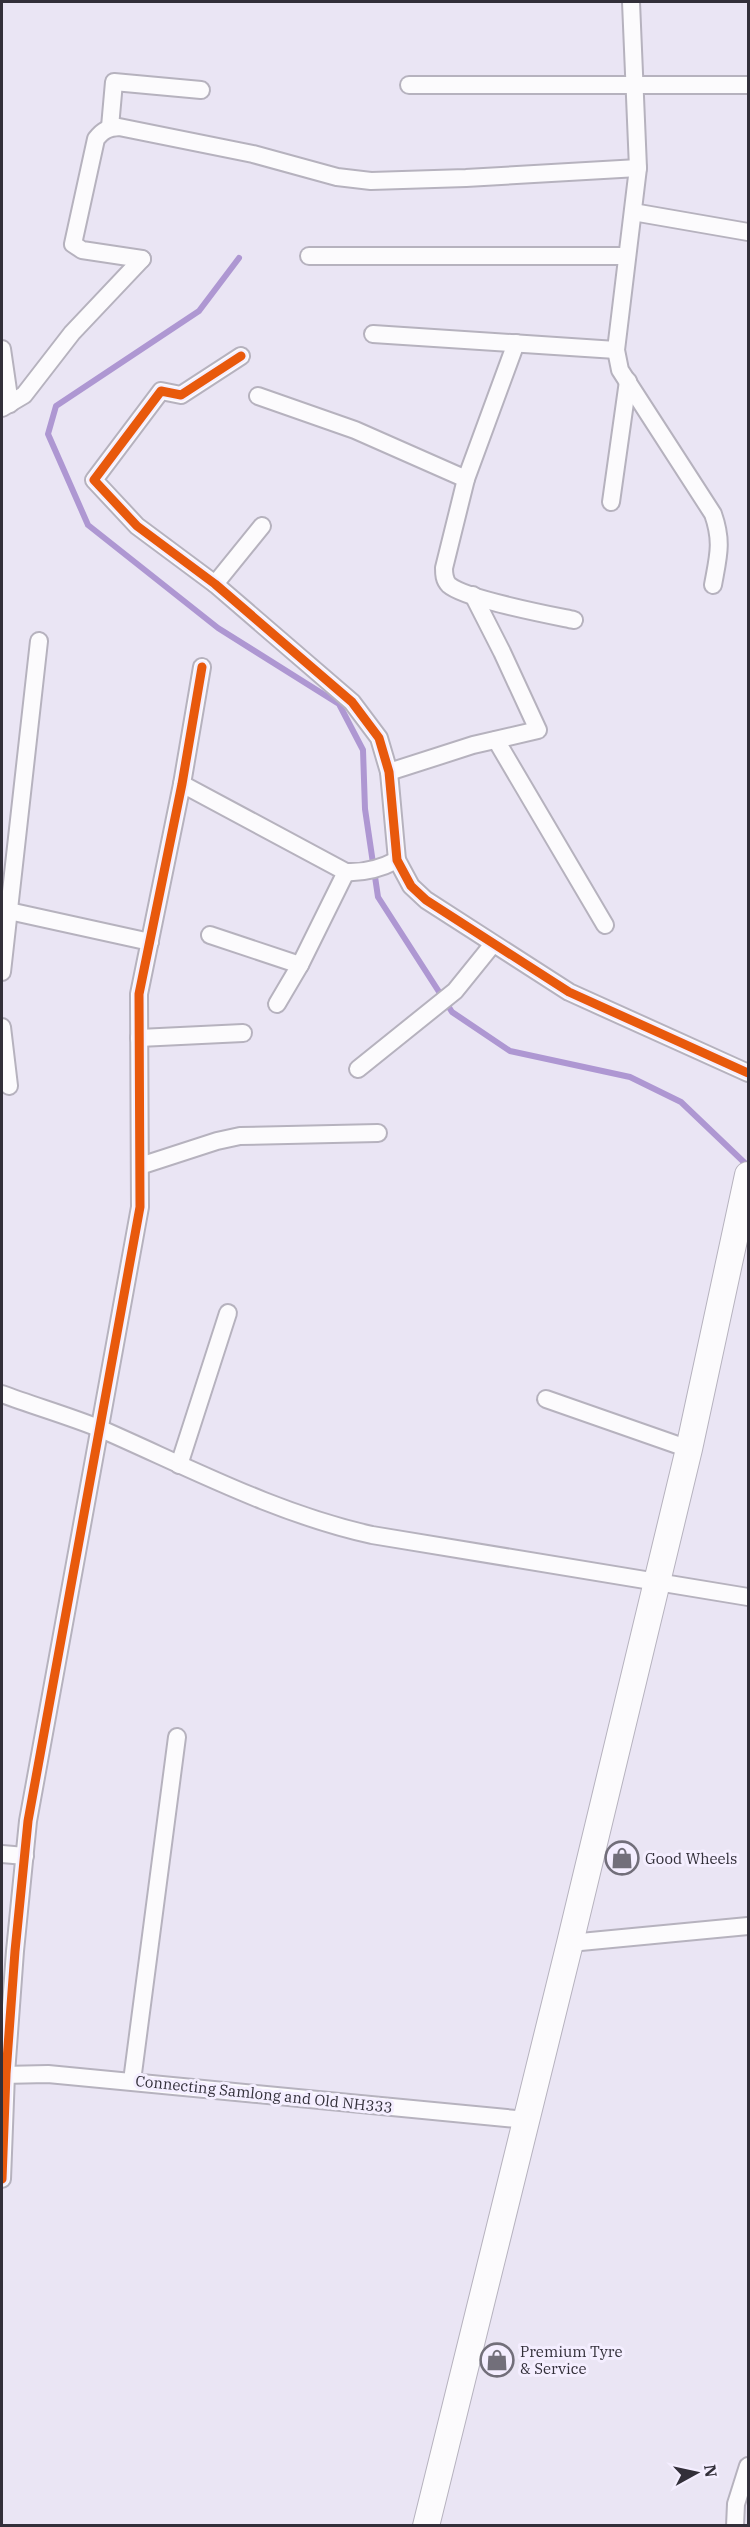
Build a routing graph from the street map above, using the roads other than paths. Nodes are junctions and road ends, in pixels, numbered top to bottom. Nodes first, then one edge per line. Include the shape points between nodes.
1 (631, 2) edge
2 (634, 85) junction
3 (748, 85) edge
4 (409, 86) dead end
5 (201, 90) dead end
6 (110, 128) junction
7 (638, 168) junction
8 (633, 212) junction
9 (748, 232) edge
10 (309, 256) dead end
11 (627, 256) junction
12 (373, 334) dead end
13 (516, 343) junction
14 (2, 349) edge
15 (616, 350) junction
16 (241, 356) dead end
17 (628, 381) junction
18 (258, 396) dead end
19 (6, 406) edge
20 (466, 479) junction
21 (611, 502) dead end
22 (262, 526) dead end
23 (215, 584) junction
24 (713, 585) dead end
25 (473, 595) junction
26 (574, 620) dead end
27 (39, 641) dead end
28 (202, 667) dead end
29 (496, 740) junction
30 (389, 772) junction
31 (182, 784) junction
32 (389, 864) junction
33 (352, 872) junction
34 (9, 911) junction
35 (605, 925) dead end
36 (210, 935) dead end
37 (150, 942) junction
38 (493, 944) junction
39 (300, 965) junction
40 (2, 972) edge
41 (277, 1004) dead end
42 (2, 1027) edge
43 (243, 1033) dead end
44 (139, 1038) junction
45 (358, 1069) dead end
46 (748, 1073) edge
47 (9, 1086) dead end
48 (378, 1133) dead end
49 (140, 1166) junction
50 (748, 1175) edge
51 (228, 1313) dead end
52 (2, 1394) edge
53 (546, 1399) dead end
54 (98, 1428) junction
55 (689, 1449) junction
56 (179, 1465) junction
57 (657, 1581) junction
58 (748, 1597) edge
59 (177, 1737) dead end
60 (2, 1854) edge
61 (25, 1856) junction
62 (748, 1926) edge
63 (570, 1942) junction
64 (4, 2074) edge
65 (132, 2081) junction
66 (527, 2120) junction
67 (2, 2179) edge
68 (748, 2466) edge
69 (426, 2526) edge
70 (735, 2526) edge

1 - 2 street
2 - 3 street
2 - 4 street
2 - 7 street
5 - 6 street via 114,82
6 - 7 street via 371,181
6 - 19 street via 96,139 73,244 82,250 142,259 72,333 24,395
7 - 8 street
8 - 9 street
8 - 11 street
10 - 11 street
11 - 15 street
12 - 13 street
13 - 15 street
13 - 20 street
14 - 19 street
15 - 17 street via 620,370
16 - 23 street via 181,395 161,391 94,480 137,526
17 - 21 street
17 - 24 street via 713,514 720,545
18 - 20 street via 355,430
20 - 25 street via 444,577 449,585
22 - 23 street
23 - 30 street via 352,702 379,738
25 - 26 street
25 - 29 street via 538,730
27 - 34 street
28 - 31 street
29 - 30 street
29 - 35 street
30 - 32 street
31 - 33 street
31 - 37 street
32 - 33 street
32 - 38 street via 426,900
33 - 39 street
34 - 37 street
34 - 40 street
36 - 39 street
37 - 44 street via 140,994
38 - 45 street via 455,991
38 - 46 street via 569,992
39 - 41 street
42 - 47 street
43 - 44 street
44 - 49 street
48 - 49 street via 240,1136
49 - 54 street via 140,1207
50 - 55 main road
51 - 56 street
52 - 54 street
53 - 55 street
54 - 56 street
54 - 61 street
55 - 57 main road
56 - 57 street via 330,1526
57 - 58 street
57 - 63 main road
59 - 65 street
60 - 61 street
61 - 64 street
62 - 63 street
63 - 66 main road
64 - 65 street, Connecting Samlong and Old NH333
64 - 67 street
65 - 66 street, Connecting Samlong and Old NH333
66 - 69 main road
68 - 70 street via 736,2504

